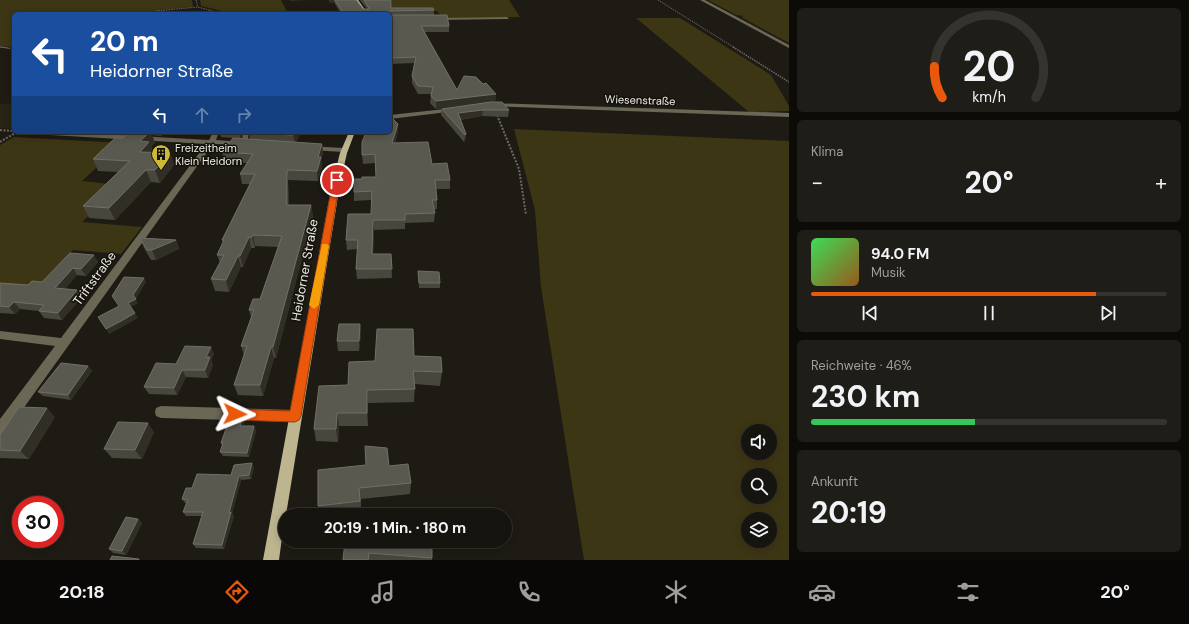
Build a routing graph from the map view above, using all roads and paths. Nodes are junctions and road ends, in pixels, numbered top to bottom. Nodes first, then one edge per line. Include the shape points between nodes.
1 (196, 0) edge
2 (356, 0) edge
3 (658, 0) edge
4 (702, 0) edge
5 (198, 7) junction
6 (156, 10) dead end
7 (216, 12) edge
8 (365, 12) edge
9 (507, 18) dead end
10 (429, 19) edge
11 (0, 47) edge
12 (789, 47) edge
13 (12, 49) edge
14 (789, 82) edge
15 (490, 105) junction
16 (482, 106) edge
17 (461, 109) edge
18 (789, 115) edge
19 (392, 117) edge
20 (0, 130) edge
21 (12, 131) edge
22 (14, 134) edge
23 (69, 134) edge
24 (216, 134) edge
25 (246, 134) edge
26 (351, 134) edge
27 (0, 142) edge
28 (211, 142) junction
29 (300, 147) edge
30 (344, 150) junction
31 (526, 215) dead end
32 (0, 335) edge
33 (64, 342) junction
34 (161, 412) dead end
35 (295, 416) junction
36 (0, 430) edge
37 (270, 560) edge

1 - 5 path
2 - 8 main road
3 - 14 path
4 - 12 street
5 - 6 path
5 - 7 path
9 - 10 street
11 - 13 path
15 - 16 street, Wiesenstraße
15 - 18 street, Wiesenstraße
15 - 31 path via 500,119 519,169
17 - 19 street
20 - 21 path
22 - 27 path
23 - 28 street
24 - 28 street, Triftstraße
25 - 28 street via 249,144
26 - 30 main road, Heidorner Straße
28 - 33 street, Triftstraße
29 - 30 street
30 - 35 main road, Heidorner Straße
32 - 33 street
33 - 36 street, Triftstraße
34 - 35 street
35 - 37 main road, Heidorner Straße

